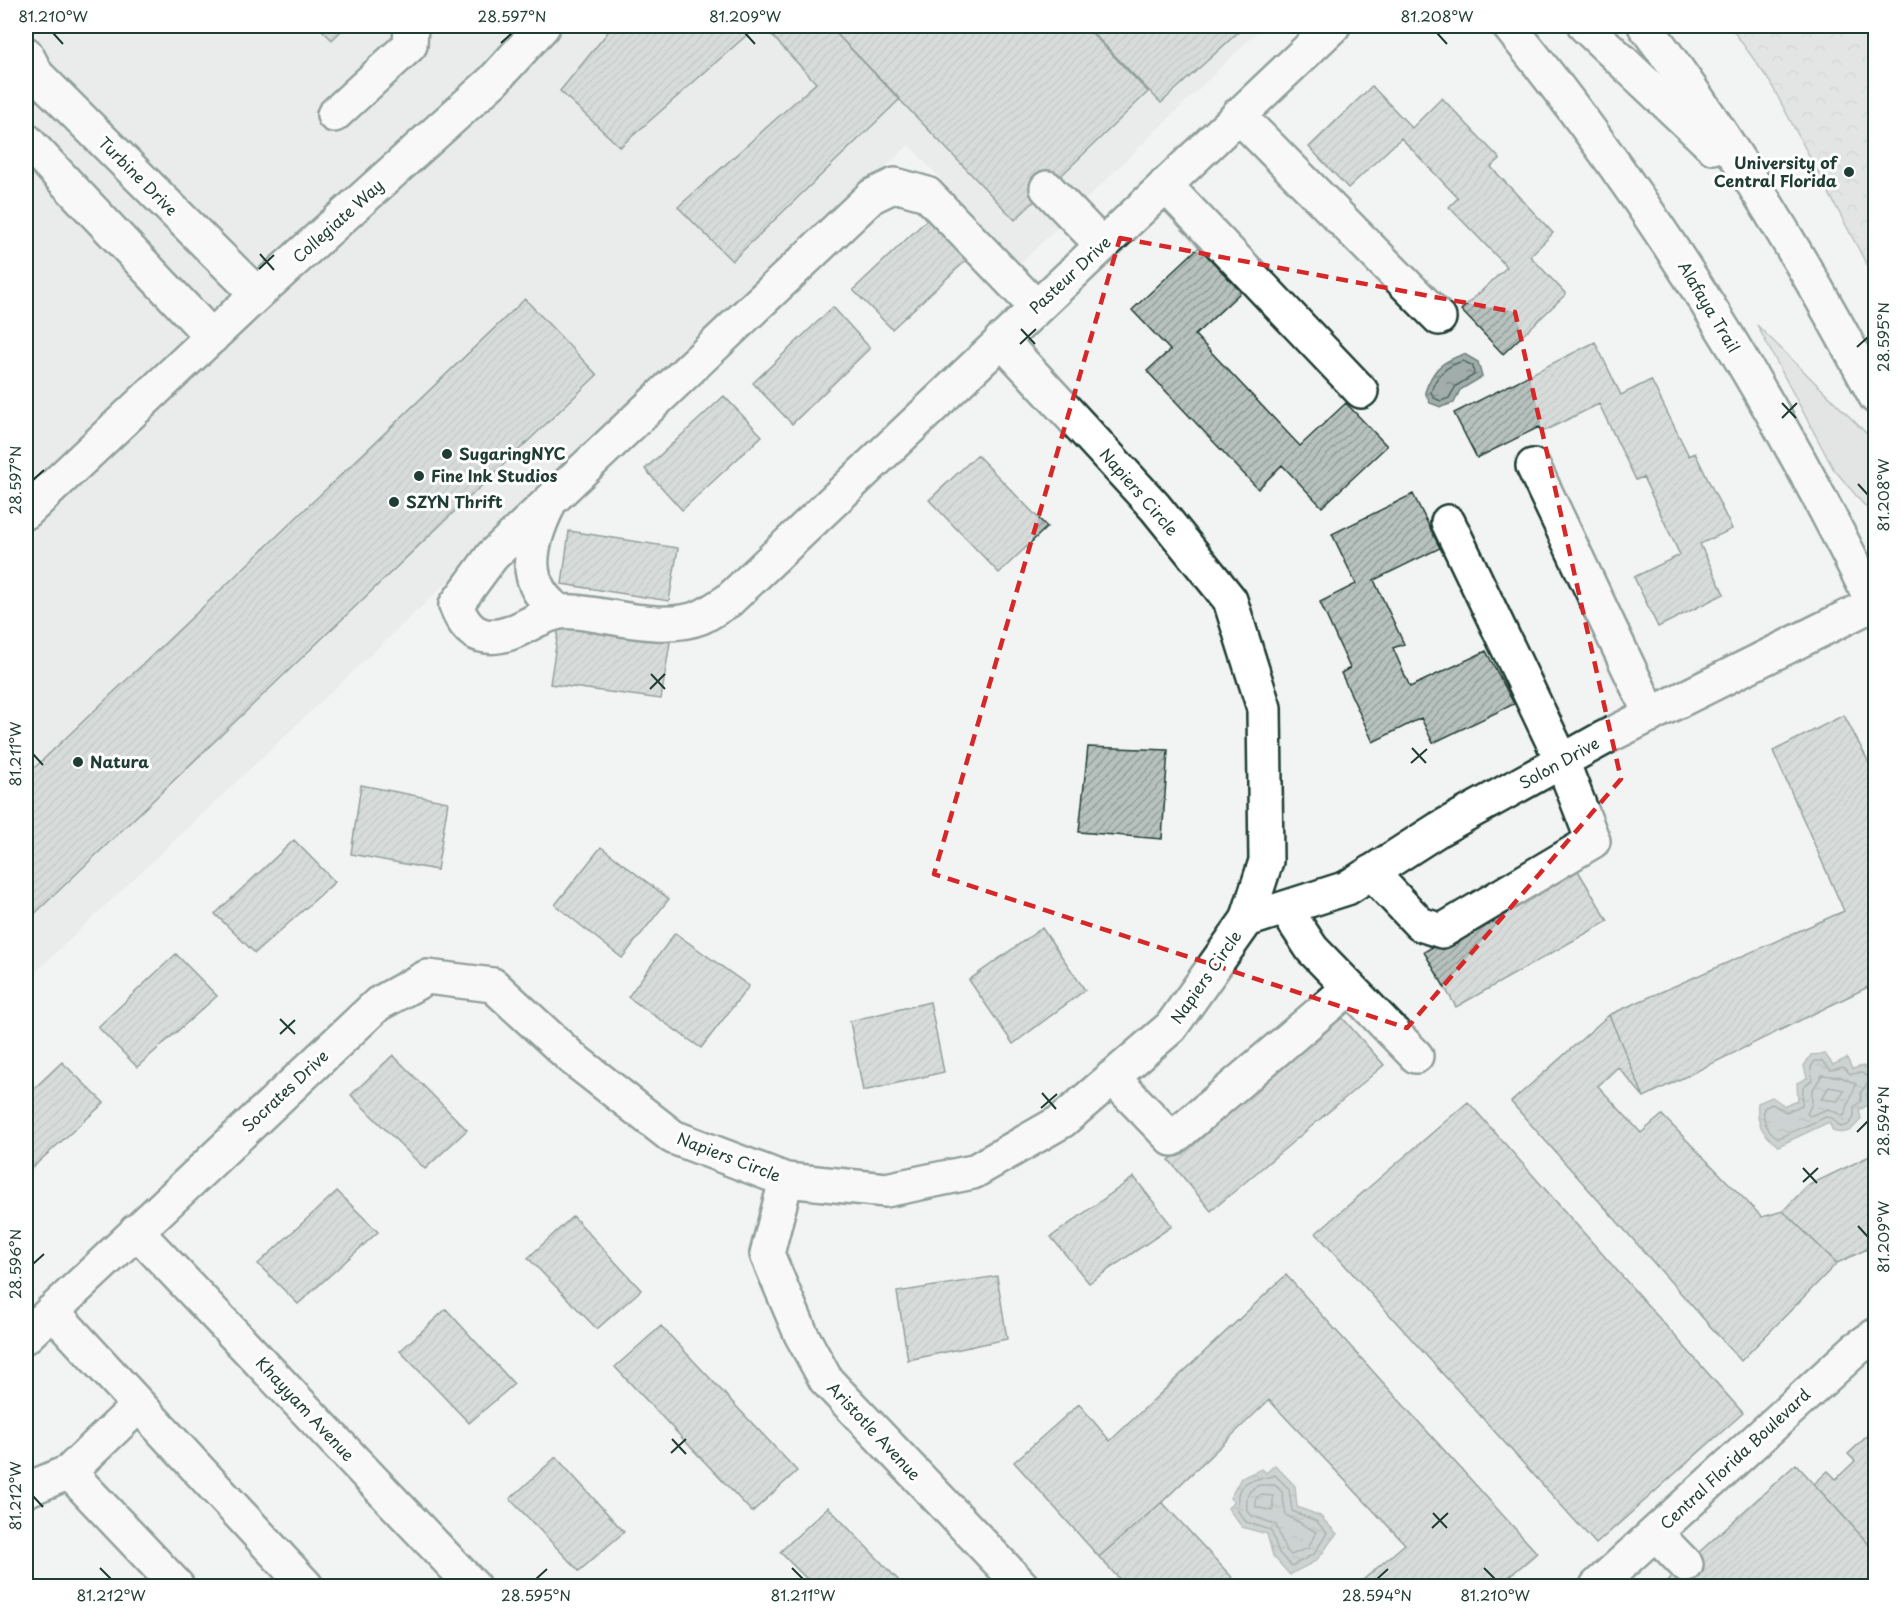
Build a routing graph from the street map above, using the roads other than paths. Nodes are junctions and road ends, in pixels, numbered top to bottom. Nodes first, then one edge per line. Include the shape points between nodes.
1 (411, 26) edge
2 (543, 26) edge
3 (1334, 26) edge
4 (1509, 26) edge
5 (1585, 26) edge
6 (1645, 26) edge
7 (26, 54) edge
8 (334, 115) dead end
9 (1238, 115) junction
10 (26, 140) edge
11 (1166, 185) junction
12 (1755, 187) junction
13 (1047, 188) dead end
14 (1102, 245) junction
15 (257, 294) junction
16 (1036, 307) junction
17 (1439, 318) dead end
18 (212, 337) junction
19 (1001, 340) junction
20 (1361, 391) dead end
21 (1875, 398) edge
22 (1533, 466) dead end
23 (550, 501) junction
24 (26, 512) edge
25 (1448, 522) dead end
26 (1874, 607) edge
27 (560, 612) junction
28 (1651, 715) junction
29 (1562, 761) junction
30 (1371, 872) junction
31 (1285, 908) junction
32 (1247, 920) junction
33 (1349, 988) junction
34 (1416, 1056) dead end
35 (572, 1058) joint
36 (1112, 1077) junction
37 (786, 1179) junction
38 (136, 1231) junction
39 (52, 1311) junction
40 (1875, 1335) edge
41 (26, 1336) edge
42 (139, 1405) junction
43 (69, 1472) junction
44 (26, 1490) edge
45 (1655, 1533) junction
46 (1686, 1565) dead end
47 (177, 1587) edge
48 (306, 1587) edge
49 (473, 1587) edge
50 (1022, 1587) edge
51 (1597, 1587) edge

1 - 8 street via 410,45
2 - 15 street, Collegiate Way via 493,81
3 - 9 street, Pasteur Drive
4 - 26 street, Alafaya Trail via 1598,139 1674,251 1814,488
5 - 12 street
6 - 12 street
7 - 15 street, Turbine Drive via 37,75
9 - 11 street, Pasteur Drive
9 - 17 street
10 - 18 street
11 - 14 street, Pasteur Drive
11 - 20 street
12 - 21 street via 1840,330
13 - 14 street
14 - 16 street, Pasteur Drive
15 - 18 street, Collegiate Way
16 - 19 street, Pasteur Drive
16 - 23 street via 927,194 895,185 872,196
18 - 24 street, Collegiate Way
19 - 27 street, Pasteur Drive via 729,601 700,617 679,622
19 - 32 street, Napiers Circle via 1155,507 1230,600 1264,708 1266,861
22 - 28 street
23 - 27 street via 534,535 531,560 537,591
23 - 27 street via 492,556 456,605 461,619 474,632 487,636 508,634
25 - 29 street
26 - 28 street, Solon Drive
28 - 29 street, Solon Drive
29 - 30 street, Solon Drive via 1439,829
29 - 30 street via 1593,841 1442,931 1420,924
30 - 31 street, Solon Drive via 1347,888
31 - 32 street, Solon Drive
31 - 33 street via 1312,949
32 - 36 street, Napiers Circle via 1171,1027
33 - 34 street
33 - 36 street via 1172,1139
35 - 37 street, Napiers Circle via 673,1137
35 - 38 street, Socrates Drive via 493,985 427,977 378,1004
36 - 37 street, Napiers Circle via 1062,1120 973,1172 886,1190
37 - 50 street, Aristotle Avenue via 767,1254 801,1334 826,1380
38 - 39 street, Socrates Drive
38 - 49 street, Khayyam Avenue
39 - 41 street, Socrates Drive
39 - 42 street
40 - 45 street, Central Florida Boulevard via 1856,1348
42 - 43 street
42 - 48 street
43 - 44 street
43 - 47 street
45 - 46 street
45 - 51 street, Central Florida Boulevard

